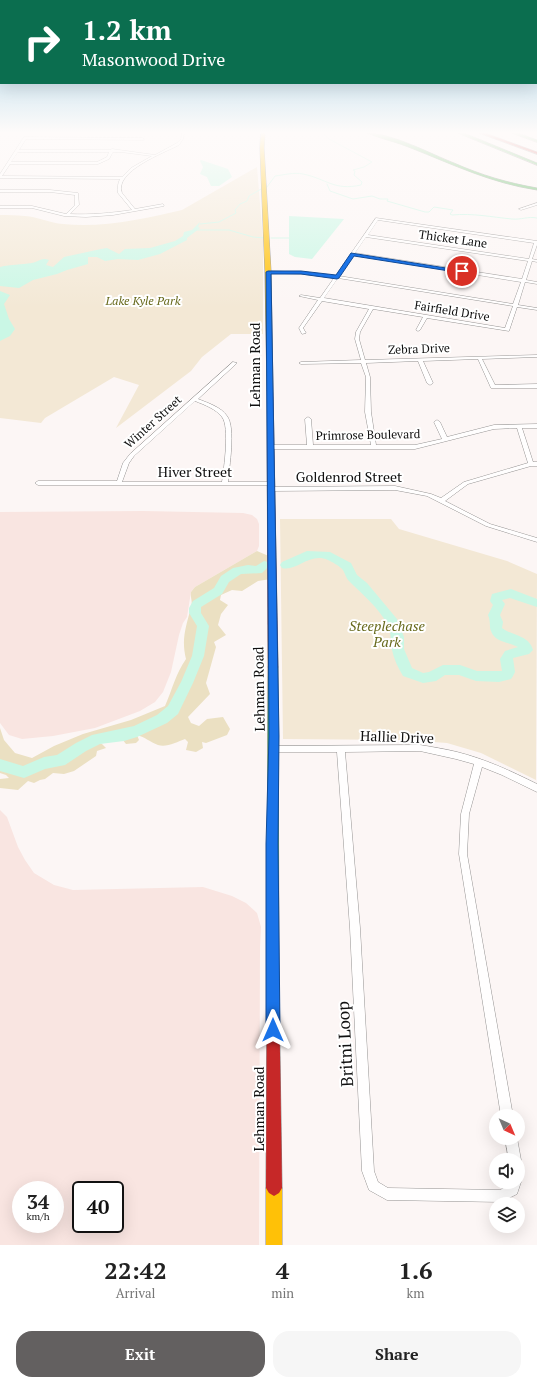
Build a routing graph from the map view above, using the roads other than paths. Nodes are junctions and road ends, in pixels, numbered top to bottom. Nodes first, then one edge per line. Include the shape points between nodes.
1 (51, 191) edge
2 (120, 191) edge
3 (264, 191) edge
4 (537, 204) edge
5 (163, 205) dead end
6 (0, 207) edge
7 (521, 209) dead end
8 (134, 210) junction
9 (67, 215) junction
10 (366, 236) junction
11 (537, 242) edge
12 (353, 254) junction
13 (530, 260) junction
14 (537, 261) edge
15 (268, 272) junction
16 (337, 277) junction
17 (524, 281) junction
18 (537, 282) edge
19 (300, 296) dead end
20 (321, 299) junction
21 (516, 306) junction
22 (372, 308) junction
23 (537, 309) edge
24 (425, 317) junction
25 (418, 330) dead end
26 (304, 333) dead end
27 (537, 356) edge
28 (479, 357) junction
29 (420, 359) junction
30 (363, 360) junction
31 (236, 363) dead end
32 (301, 363) dead end
33 (430, 384) dead end
34 (537, 386) edge
35 (194, 399) junction
36 (308, 419) dead end
37 (437, 422) dead end
38 (519, 426) junction
39 (537, 426) edge
40 (445, 440) junction
41 (374, 446) junction
42 (270, 447) junction
43 (310, 447) junction
44 (534, 464) edge
45 (38, 483) dead end
46 (119, 483) junction
47 (225, 484) junction
48 (270, 487) junction
49 (441, 501) junction
50 (537, 540) edge
51 (273, 749) junction
52 (341, 749) junction
53 (478, 762) junction
54 (537, 788) edge
55 (506, 1109) edge
56 (513, 1189) edge
57 (274, 1245) edge

1 - 9 street via 77,194 77,205
2 - 8 street
3 - 15 main road, Lehman Road
4 - 7 street
5 - 8 street
6 - 9 street via 32,207
8 - 9 street via 96,216
10 - 11 street via 377,219
10 - 12 street
10 - 13 street, Thicket Lane
11 - 13 street, Fairfield Drive
12 - 16 street
12 - 17 street
13 - 14 street, Thicket Lane
13 - 17 street, Fairfield Drive
15 - 16 street
15 - 42 main road, Lehman Road
16 - 20 street
16 - 21 street
17 - 18 street
17 - 21 street, Fairfield Drive
19 - 20 street, Fairfield Drive
20 - 22 street, Fairfield Drive
20 - 26 street via 301,328
21 - 23 street
21 - 24 street, Fairfield Drive via 507,330
22 - 24 street, Fairfield Drive
22 - 30 street via 358,332 358,344
24 - 25 street
27 - 28 street, Zebra Drive
28 - 29 street, Zebra Drive
28 - 34 street via 493,387
29 - 30 street, Zebra Drive
29 - 33 street
30 - 32 street, Zebra Drive
30 - 41 street via 368,376 368,412
31 - 35 street, Winter Street
35 - 46 street, Winter Street via 132,455 126,463
35 - 47 street via 214,408 226,419 228,430
36 - 43 street
37 - 40 street
38 - 39 street, Primrose Boulevard
38 - 40 street, Primrose Boulevard via 494,427
38 - 44 street
40 - 41 street, Primrose Boulevard via 414,447
41 - 43 street, Primrose Boulevard
42 - 43 street, Primrose Boulevard
42 - 48 main road, Lehman Road
44 - 49 street via 466,483
45 - 46 street, Hiver Street
46 - 47 street, Hiver Street
47 - 48 street, Hiver Street
48 - 49 street, Goldenrod Street via 395,488 418,492
48 - 51 main road, Lehman Road
49 - 50 street, Goldenrod Street via 488,525
51 - 52 street, Hallie Drive
51 - 57 main road, Lehman Road
52 - 53 street, Hallie Drive via 420,748
52 - 56 street, Britni Loop via 356,928 368,1171 373,1186 387,1194 501,1196
53 - 54 street, Hallie Drive via 506,772
53 - 55 street via 465,814 463,854

